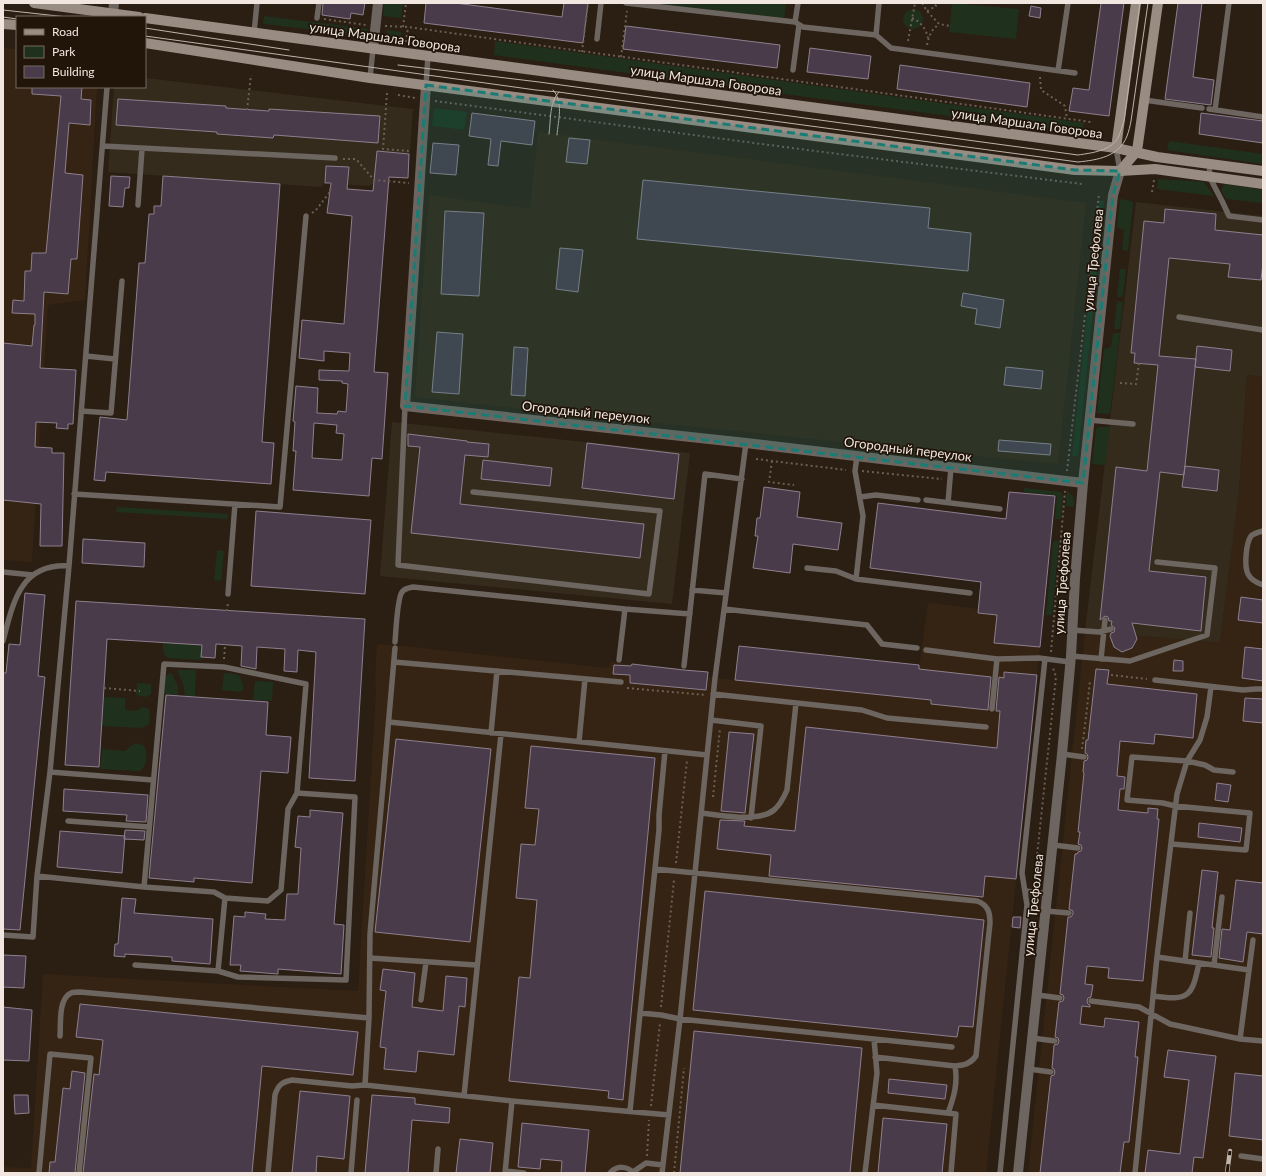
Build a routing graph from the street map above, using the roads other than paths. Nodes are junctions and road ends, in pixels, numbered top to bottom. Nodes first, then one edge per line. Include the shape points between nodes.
1 (34, 3) edge
2 (114, 3) edge
3 (256, 3) edge
4 (319, 3) edge
5 (378, 3) edge
6 (601, 3) edge
7 (628, 3) edge
8 (798, 3) edge
9 (879, 3) edge
10 (1068, 3) edge
11 (1136, 3) edge
12 (1158, 3) edge
13 (1229, 3) edge
14 (113, 15) edge
15 (126, 16) edge
16 (146, 18) edge
17 (317, 18) road end
18 (797, 23) junction
19 (3, 24) edge
20 (16, 26) edge
21 (254, 32) junction
22 (876, 36) junction
23 (597, 39) dead end
24 (146, 43) edge
25 (373, 48) junction
26 (428, 56) junction
27 (793, 70) dead end
28 (1058, 71) junction
29 (1075, 74) dead end
30 (370, 78) junction
31 (426, 85) junction
32 (107, 88) edge
33 (1144, 100) junction
34 (1202, 108) dead end
35 (1263, 116) edge
36 (103, 146) junction
37 (1116, 148) junction
38 (142, 149) junction
39 (1137, 152) junction
40 (334, 158) road end
41 (1210, 164) junction
42 (1120, 171) junction
43 (1263, 171) edge
44 (1209, 176) junction
45 (1263, 184) edge
46 (138, 205) dead end
47 (306, 216) road end
48 (1263, 220) edge
49 (122, 281) dead end
50 (1179, 317) dead end
51 (1263, 330) edge
52 (86, 356) junction
53 (115, 359) junction
54 (405, 406) junction
55 (81, 411) junction
56 (1089, 420) junction
57 (1133, 424) dead end
58 (746, 443) junction
59 (857, 456) junction
60 (951, 468) junction
61 (742, 479) junction
62 (1083, 483) junction
63 (474, 492) dead end
64 (74, 494) junction
65 (860, 497) junction
66 (918, 500) dead end
67 (926, 500) dead end
68 (948, 503) junction
69 (235, 504) junction
70 (1000, 509) dead end
71 (1263, 531) edge
72 (1157, 562) dead end
73 (69, 566) junction
74 (807, 568) dead end
75 (3, 572) edge
76 (32, 575) junction
77 (856, 579) junction
78 (1263, 585) edge
79 (692, 590) junction
80 (726, 593) junction
81 (970, 593) dead end
82 (228, 594) dead end
83 (625, 609) junction
84 (724, 609) junction
85 (690, 614) junction
86 (1105, 620) dead end
87 (1111, 629) dead end
88 (1072, 630) junction
89 (1104, 631) junction
90 (3, 641) edge
91 (917, 648) dead end
92 (926, 650) dead end
93 (997, 659) junction
94 (1045, 659) junction
95 (1070, 659) junction
96 (1101, 659) junction
97 (619, 660) dead end
98 (394, 662) junction
99 (684, 666) dead end
100 (497, 671) junction
101 (585, 679) junction
102 (1155, 680) road end
103 (621, 682) road end
104 (1211, 687) junction
105 (1263, 689) edge
106 (713, 695) junction
107 (796, 703) junction
108 (992, 709) dead end
109 (711, 720) junction
110 (389, 722) junction
111 (986, 727) dead end
112 (491, 733) junction
113 (501, 734) junction
114 (579, 742) junction
115 (665, 751) junction
116 (1062, 754) junction
117 (707, 755) junction
118 (1083, 756) road end
119 (1187, 761) junction
120 (50, 772) junction
121 (1234, 772) dead end
122 (153, 780) junction
123 (297, 793) junction
124 (1176, 806) junction
125 (701, 813) junction
126 (751, 818) junction
127 (68, 821) dead end
128 (149, 827) junction
129 (1171, 844) junction
130 (1053, 845) junction
131 (1078, 848) dead end
132 (655, 868) junction
133 (695, 873) junction
134 (37, 876) junction
135 (144, 887) junction
136 (1025, 891) junction
137 (1048, 894) junction
138 (1222, 897) dead end
139 (225, 898) junction
140 (1046, 911) junction
141 (1069, 913) dead end
142 (1190, 913) dead end
143 (3, 935) edge
144 (1253, 940) dead end
145 (1157, 957) junction
146 (370, 958) junction
147 (1185, 961) junction
148 (426, 962) junction
149 (1199, 963) junction
150 (1214, 964) junction
151 (135, 965) dead end
152 (476, 965) junction
153 (1249, 970) junction
154 (218, 971) junction
155 (1037, 995) junction
156 (1153, 996) junction
157 (1060, 998) dead end
158 (422, 1000) dead end
159 (1091, 1001) dead end
160 (640, 1013) junction
161 (1152, 1015) junction
162 (369, 1018) junction
163 (680, 1019) junction
164 (60, 1036) dead end
165 (1032, 1038) junction
166 (874, 1039) junction
167 (1240, 1039) junction
168 (1055, 1041) dead end
169 (1263, 1041) edge
170 (952, 1047) dead end
171 (875, 1057) junction
172 (955, 1066) junction
173 (1029, 1069) junction
174 (1051, 1072) dead end
175 (365, 1085) junction
176 (464, 1096) junction
177 (357, 1100) dead end
178 (512, 1101) junction
179 (873, 1105) junction
180 (630, 1111) junction
181 (948, 1113) junction
182 (669, 1115) junction
183 (438, 1149) dead end
184 (1241, 1156) dead end
185 (1263, 1158) edge
186 (663, 1165) junction
187 (506, 1172) edge
188 (39, 1173) edge
189 (79, 1173) edge
190 (268, 1173) edge
191 (351, 1173) edge
192 (436, 1173) edge
193 (524, 1173) edge
194 (610, 1173) edge
195 (634, 1173) edge
196 (662, 1173) edge
197 (865, 1173) edge
198 (951, 1173) edge
199 (1000, 1173) edge
200 (1018, 1173) edge
201 (1135, 1173) edge

1 - 14 main road
2 - 14 street
3 - 21 lane
4 - 17 lane
5 - 25 street
6 - 23 lane
7 - 18 lane
8 - 18 lane
9 - 22 lane
10 - 28 lane
11 - 37 main road
12 - 33 main road
13 - 35 lane via 1212,110
14 - 15 main road
16 - 21 main road, улица Маршала Говорова
18 - 22 lane via 803,27
18 - 27 lane
19 - 20 main road
21 - 25 main road, улица Маршала Говорова
22 - 28 lane via 891,48
24 - 30 main road
25 - 26 main road, улица Маршала Говорова
25 - 30 lane
26 - 31 lane
26 - 37 main road, улица Маршала Говорова
28 - 29 lane
30 - 31 main road
31 - 42 main road via 1080,170
31 - 54 street
32 - 36 lane
33 - 34 lane
33 - 39 main road
36 - 38 lane
36 - 52 lane
37 - 39 main road, улица Маршала Говорова
37 - 42 lane
38 - 40 lane
38 - 46 lane
39 - 41 main road, улица Маршала Говорова
39 - 42 main road, улица Трефолева
41 - 43 main road, улица Маршала Говорова
41 - 44 lane
42 - 44 main road via 1155,169
42 - 56 street, улица Трефолева via 1113,198
44 - 45 main road
44 - 48 lane via 1229,216
47 - 69 lane via 280,507
49 - 53 lane
50 - 51 lane
52 - 53 lane
52 - 55 lane
53 - 55 lane via 111,413
54 - 58 street, Огородный переулок
54 - 63 lane via 398,565 649,594 660,511
55 - 64 lane
56 - 57 lane
56 - 62 street, улица Трефолева
58 - 59 street, Огородный переулок
58 - 61 lane
59 - 60 street, Огородный переулок
59 - 65 lane via 855,471
60 - 62 street, Огородный переулок
60 - 68 lane
61 - 79 lane via 705,474
61 - 80 lane
62 - 88 street, улица Трефолева
64 - 69 lane
64 - 73 lane
65 - 66 lane via 876,495
65 - 77 lane via 863,516
67 - 68 lane
68 - 70 lane
69 - 82 lane
71 - 78 lane via 1252,536 1248,544 1246,564 1247,574 1253,581
72 - 96 lane via 1215,568 1207,635 1130,661
73 - 76 lane via 58,565
73 - 120 lane
74 - 77 lane via 836,571
75 - 76 lane
76 - 90 lane via 20,589
77 - 81 lane
79 - 80 lane
79 - 85 lane
80 - 84 lane
83 - 85 lane
83 - 97 lane
83 - 98 lane via 406,588 401,592 399,600
84 - 91 lane via 867,625 882,644
84 - 106 lane
85 - 99 lane
86 - 89 lane
87 - 89 lane
88 - 89 lane
88 - 95 street, улица Трефолева
89 - 96 lane
92 - 93 lane
93 - 94 lane
93 - 108 lane
94 - 95 lane
94 - 136 lane via 1022,873
95 - 96 lane
95 - 116 street, улица Трефолева
98 - 100 lane
98 - 110 lane
100 - 101 lane
100 - 112 lane
101 - 103 lane
101 - 114 lane
102 - 104 lane
104 - 105 lane
104 - 119 lane via 1207,717 1200,740
106 - 107 lane
106 - 109 lane
107 - 111 lane via 862,710 887,718
107 - 126 lane via 787,790 774,810 764,816
109 - 117 lane
109 - 126 lane via 761,726
110 - 112 lane
110 - 146 lane
112 - 113 lane
113 - 114 lane
113 - 152 lane
114 - 115 lane
115 - 117 lane
115 - 132 lane
116 - 118 lane
116 - 130 street, улица Трефолева
117 - 125 lane
119 - 121 lane via 1214,770
119 - 124 lane
119 - 124 lane via 1132,757 1127,800
120 - 122 lane
120 - 134 lane
122 - 123 lane via 164,664 224,667 306,684
122 - 128 lane
123 - 139 lane via 288,809 281,890 268,901
123 - 154 lane via 354,798 346,980 238,977
124 - 129 lane
124 - 129 lane via 1250,813 1246,850
125 - 126 lane
125 - 133 lane
127 - 128 lane
128 - 135 lane
129 - 145 lane
130 - 131 lane
130 - 137 street, улица Трефолева
132 - 133 lane
132 - 160 lane
133 - 163 lane
133 - 172 lane via 977,901 983,904 988,909 990,923 976,1056 965,1065
134 - 135 lane
134 - 143 lane via 33,937
135 - 139 lane via 214,892
136 - 137 lane
136 - 199 lane via 1027,904
137 - 140 street, улица Трефолева
138 - 150 lane
139 - 154 lane
140 - 141 lane
140 - 155 street, улица Трефолева
142 - 147 lane
144 - 153 lane
145 - 147 lane
145 - 156 lane
146 - 148 lane
146 - 162 lane
147 - 149 lane
148 - 152 lane
148 - 158 lane
149 - 150 lane
149 - 156 lane via 1195,983 1190,992 1181,997
150 - 153 lane
151 - 154 lane
152 - 176 lane
153 - 167 lane
155 - 157 lane
155 - 165 street, улица Трефолева
156 - 161 lane
159 - 161 lane via 1139,1007
160 - 163 lane via 661,1014
160 - 180 lane
161 - 167 lane via 1170,1024
161 - 201 lane
162 - 164 lane via 80,992 72,993 62,1004
162 - 175 lane
163 - 166 lane
163 - 182 lane
165 - 168 lane
165 - 173 street, улица Трефолева
166 - 170 lane
166 - 171 lane
167 - 169 lane
171 - 172 lane
171 - 179 lane via 877,1073
172 - 181 lane via 956,1087
173 - 174 lane
173 - 200 street, улица Трефолева
175 - 176 lane
175 - 190 lane via 292,1080 277,1087 274,1095
176 - 178 lane
177 - 191 lane
178 - 180 lane
178 - 187 lane
179 - 181 lane
179 - 197 lane
180 - 182 lane
181 - 198 lane via 956,1114
182 - 186 lane
183 - 192 lane
184 - 185 lane
186 - 195 lane via 646,1163
186 - 196 lane
187 - 193 lane
188 - 189 lane via 50,1054 91,1058
194 - 195 lane via 620,1167 630,1169

